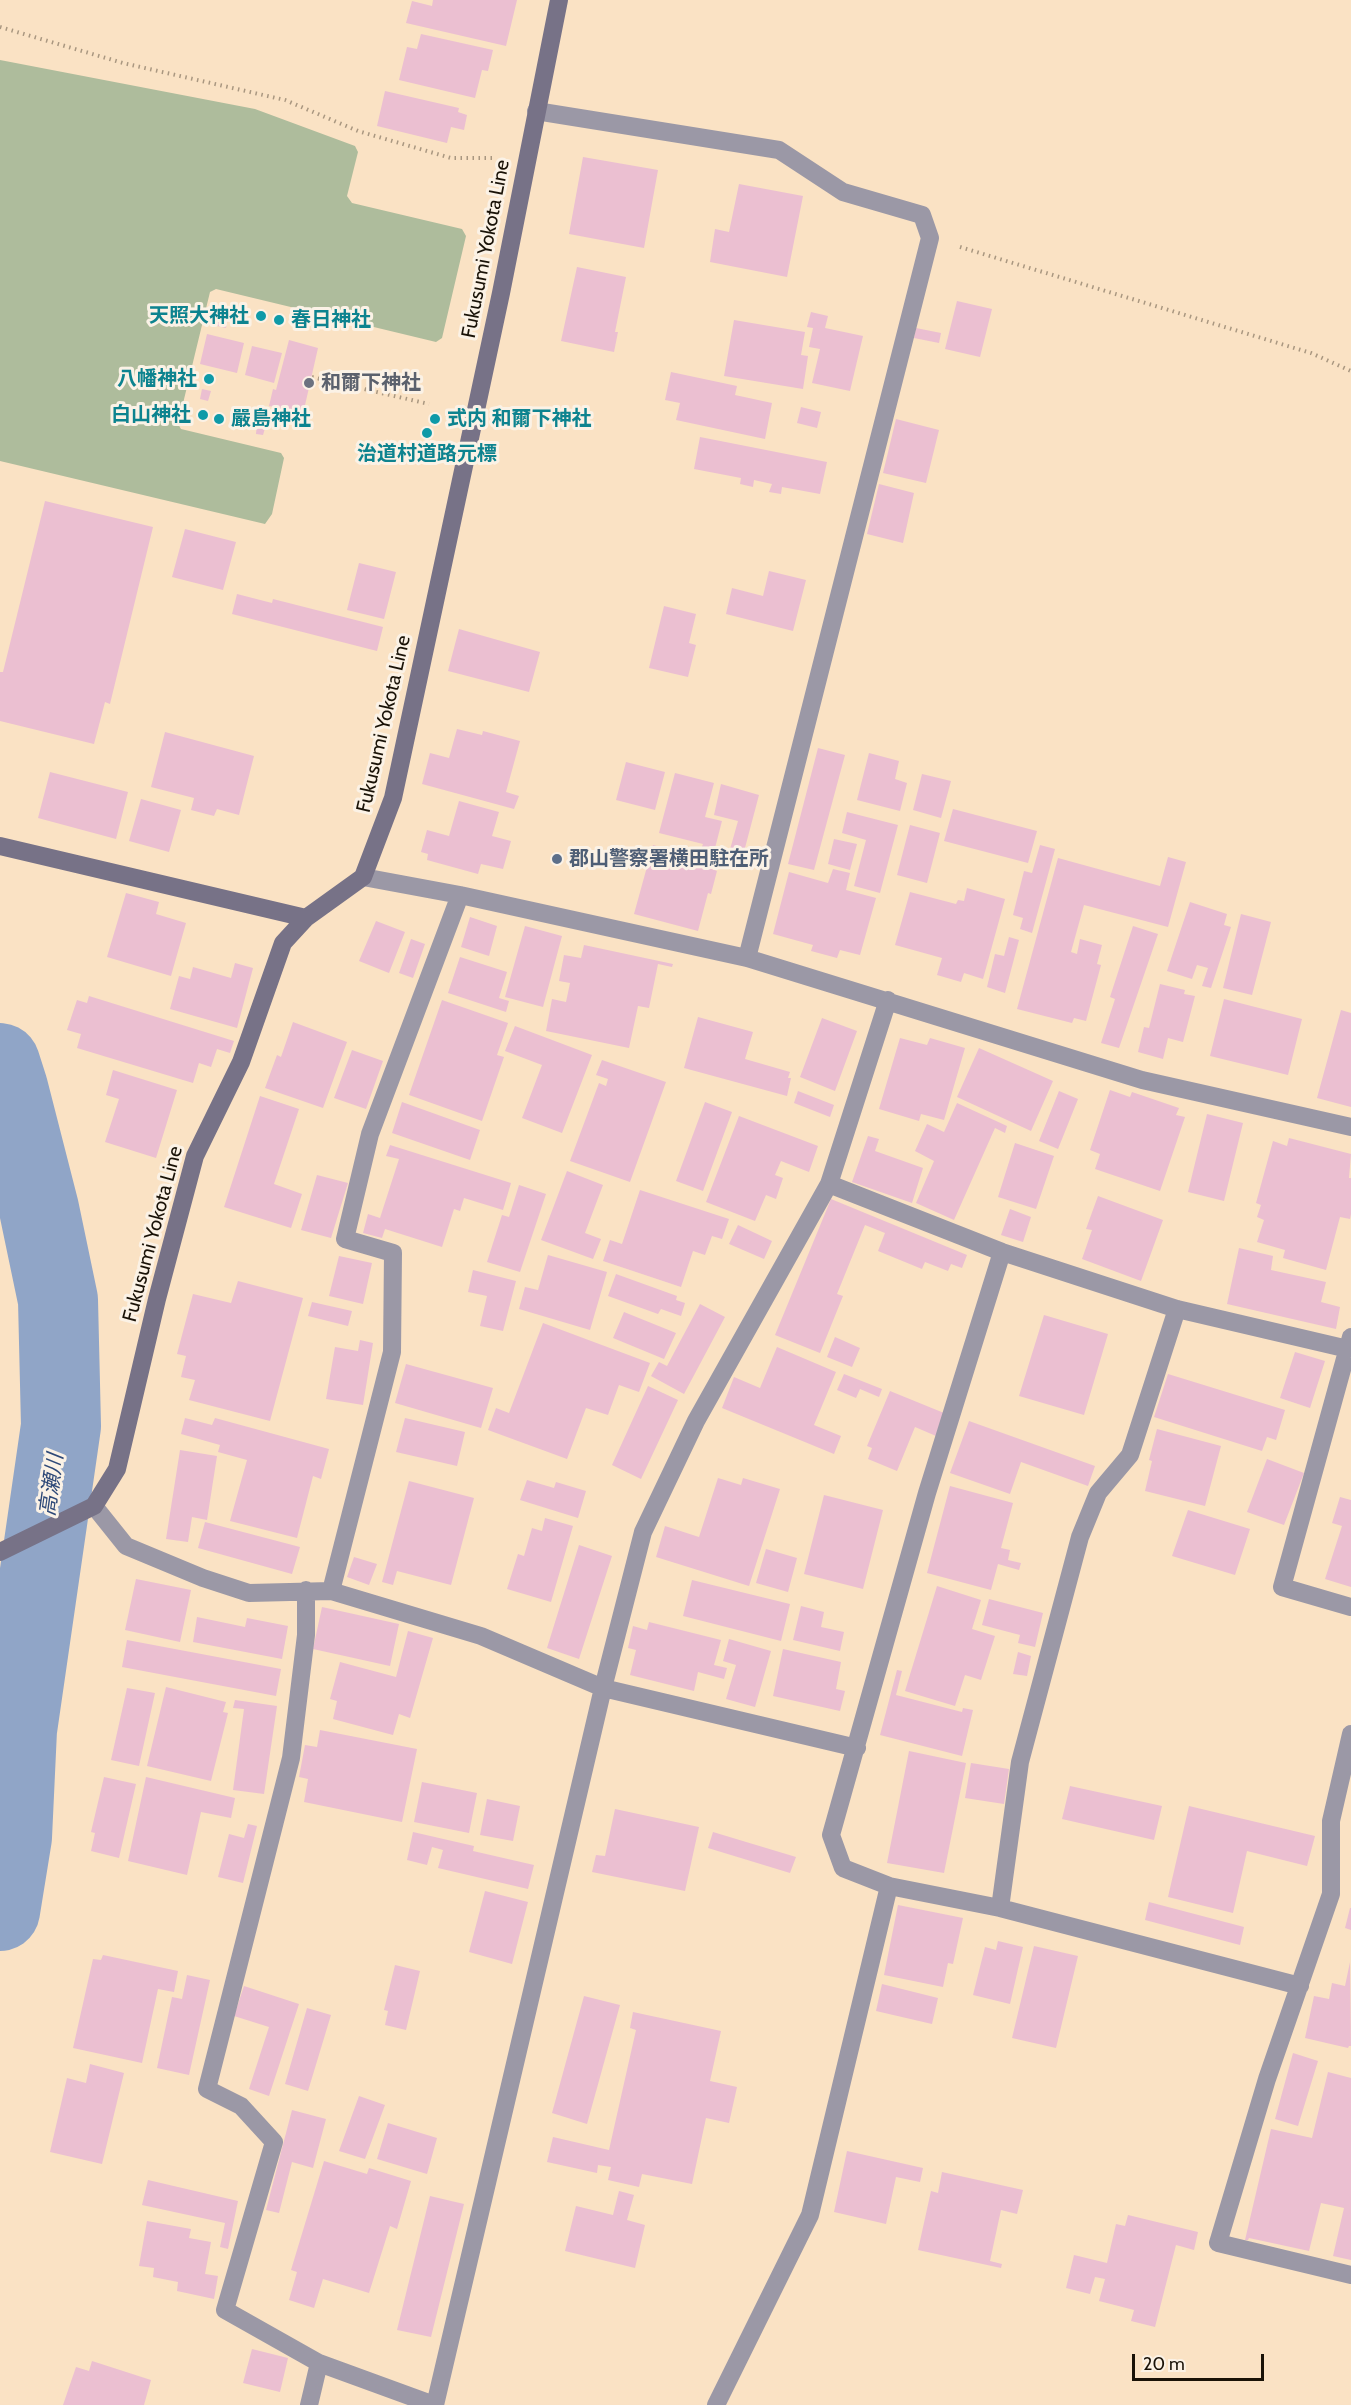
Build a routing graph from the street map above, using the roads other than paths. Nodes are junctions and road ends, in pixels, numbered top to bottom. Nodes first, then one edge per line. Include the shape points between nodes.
1 (559, 0) edge
2 (536, 111) junction
3 (0, 846) edge
4 (363, 877) junction
5 (460, 895) junction
6 (306, 918) junction
7 (747, 958) junction
8 (888, 1000) junction
9 (1351, 1127) edge
10 (829, 1184) junction
11 (1002, 1252) junction
12 (1177, 1309) junction
13 (1349, 1343) edge
14 (94, 1506) junction
15 (0, 1552) edge
16 (306, 1590) junction
17 (331, 1590) junction
18 (1351, 1607) edge
19 (603, 1688) junction
20 (1351, 1734) edge
21 (857, 1748) junction
22 (889, 1886) junction
23 (1000, 1908) junction
24 (1300, 1986) junction
25 (1351, 2275) edge
26 (319, 2363) junction
27 (309, 2405) edge
28 (434, 2405) edge
29 (716, 2405) edge

1 - 2 main road, Fukusumi Yokota Line
2 - 4 main road, Fukusumi Yokota Line via 393,798
2 - 7 street via 779,150 843,192 922,215 930,238
3 - 6 main road
4 - 5 street
4 - 6 main road, Fukusumi Yokota Line
5 - 7 street
5 - 17 street via 370,1134 345,1239 393,1253 392,1352
6 - 14 main road, Fukusumi Yokota Line via 283,943 241,1062 195,1156 117,1469
7 - 8 street
8 - 9 street via 1142,1080
8 - 10 street
10 - 11 street
10 - 19 street via 696,1421 643,1532
11 - 12 street
11 - 21 street via 927,1492
12 - 13 street
12 - 23 street via 1130,1455 1098,1493 1080,1538 1020,1762
13 - 18 street via 1282,1587
14 - 15 main road
14 - 16 street via 126,1546 203,1578 249,1593
16 - 17 street
16 - 26 street via 306,1635 291,1758 207,2089 241,2106 274,2142 225,2310
17 - 19 street via 481,1636
19 - 21 street
19 - 28 street
20 - 24 street via 1331,1821 1331,1894
21 - 22 street via 831,1835 843,1868
22 - 23 street
22 - 29 street via 810,2215
23 - 24 street
24 - 25 street via 1267,2079 1218,2243
26 - 27 street
26 - 28 street

